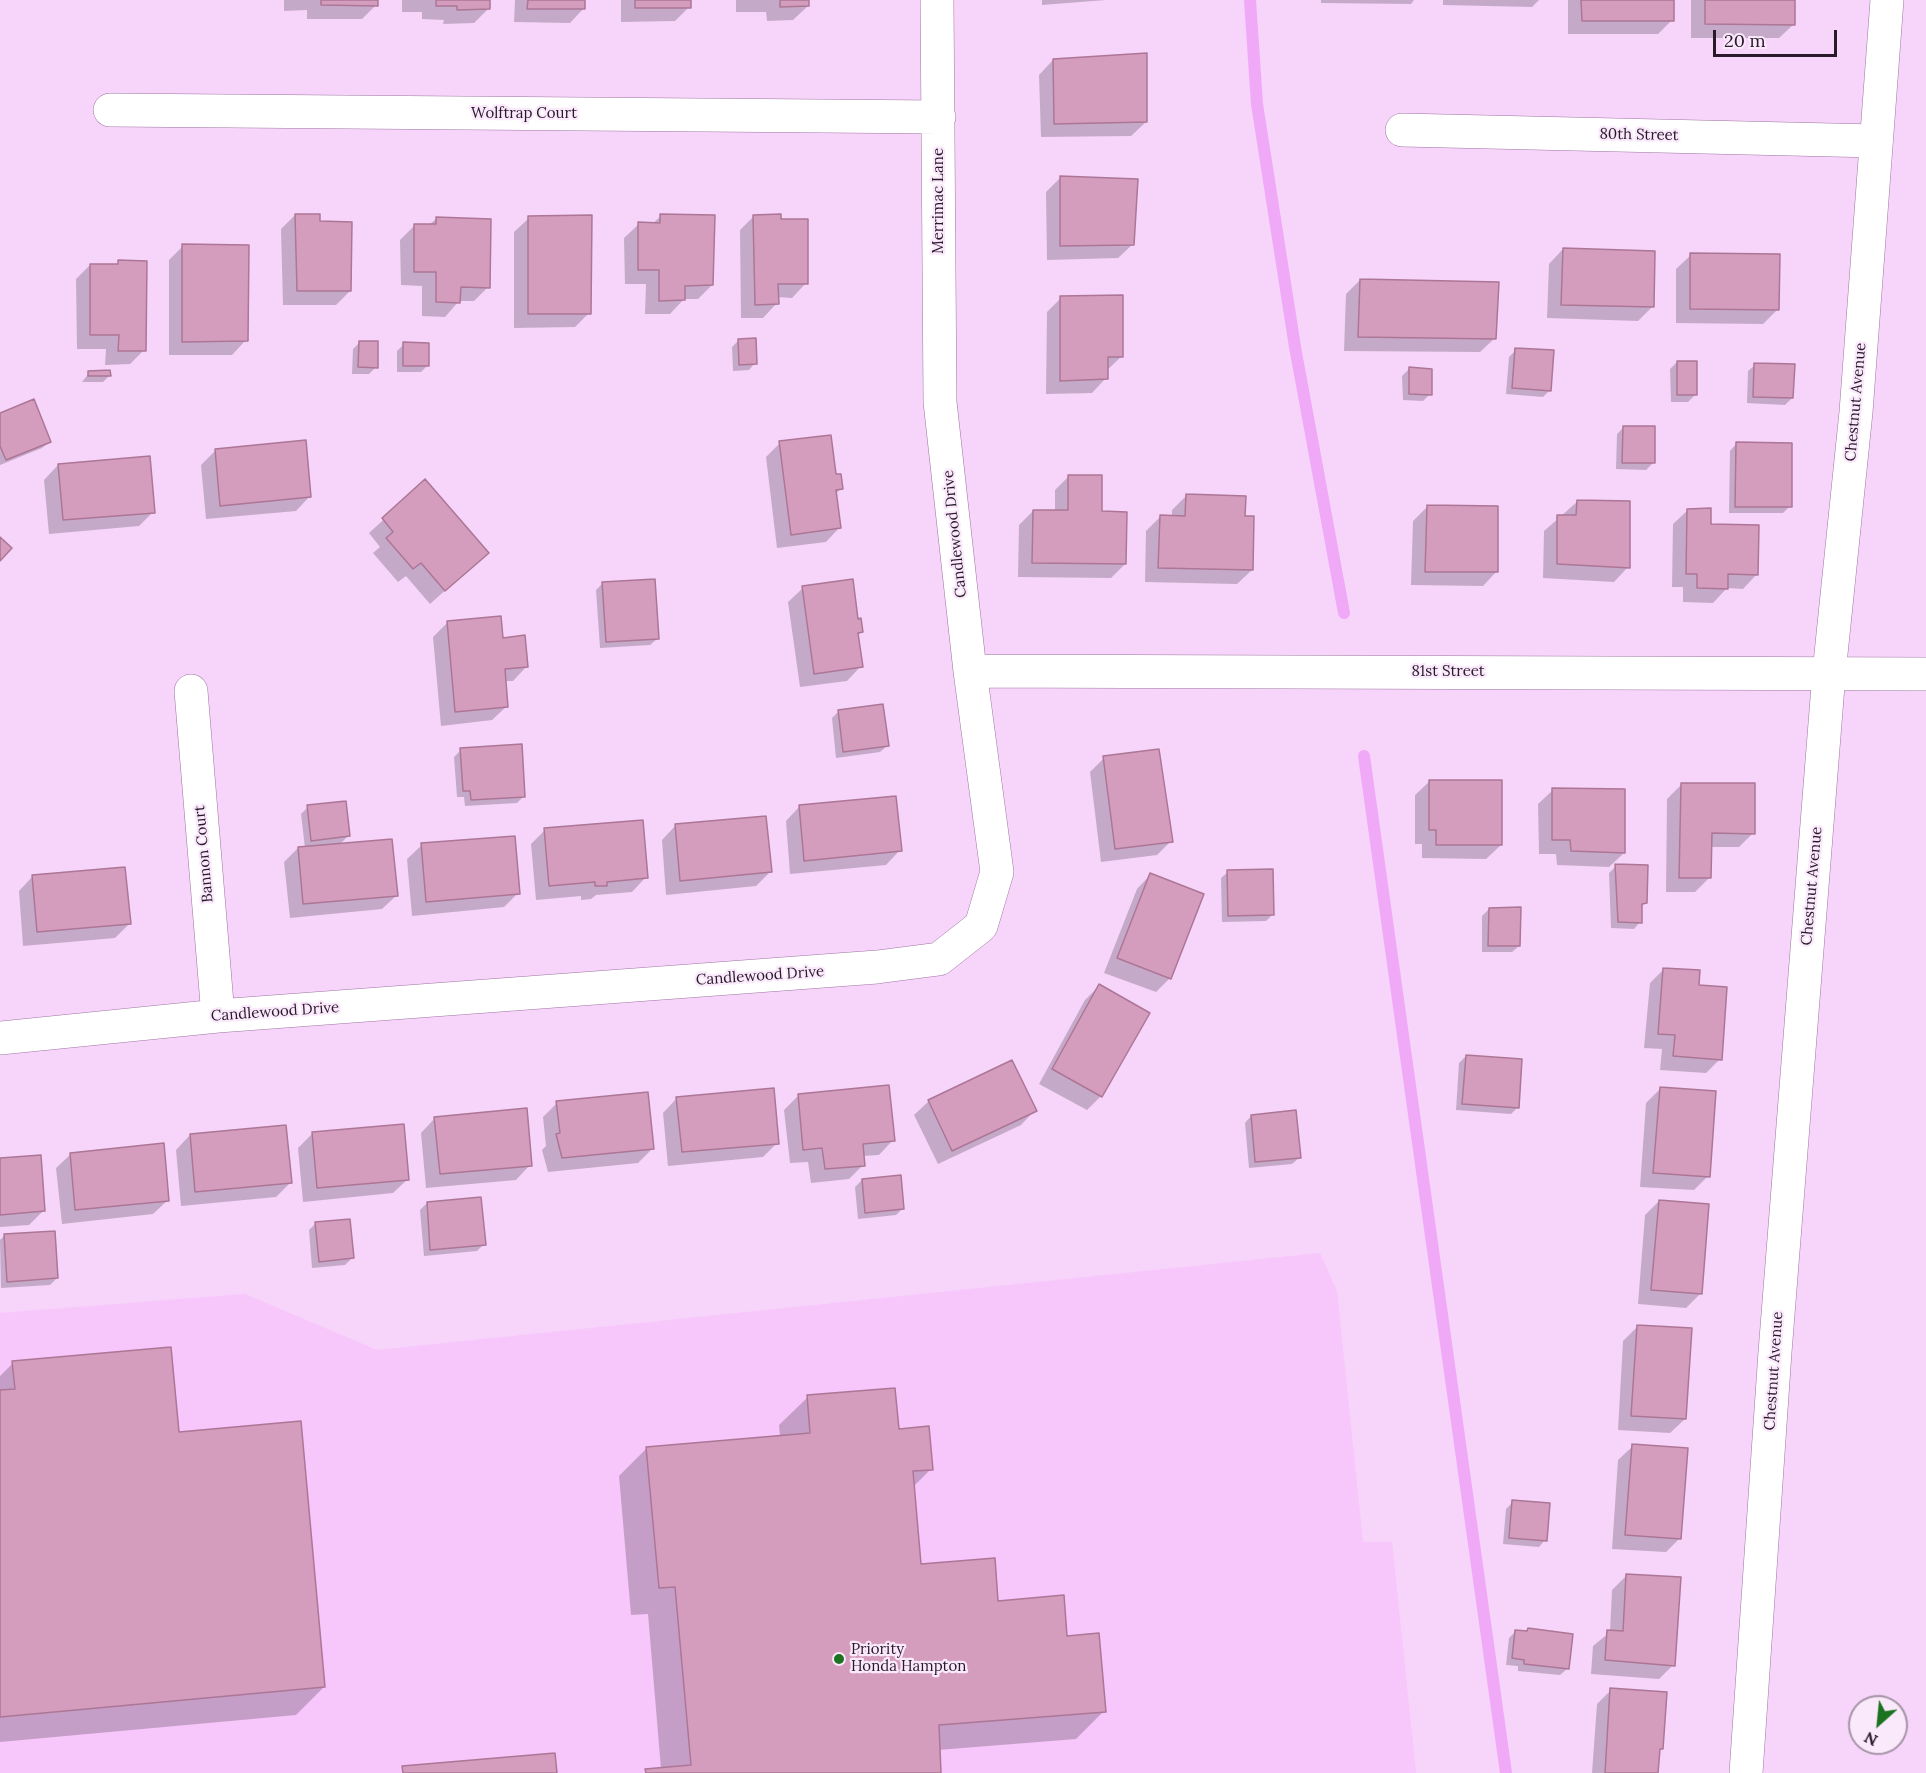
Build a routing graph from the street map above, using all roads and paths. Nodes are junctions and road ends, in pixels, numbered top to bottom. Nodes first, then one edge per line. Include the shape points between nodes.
1 (937, 0) edge
2 (1887, 0) edge
3 (110, 110) dead end
4 (939, 117) junction
5 (1402, 130) dead end
6 (1876, 141) junction
7 (940, 402) joint
8 (970, 671) junction
9 (1829, 673) junction
10 (1926, 674) edge
11 (191, 691) dead end
12 (218, 1016) junction
13 (0, 1038) edge
14 (1746, 1773) edge

1 - 4 street, Merrimac Lane
2 - 6 street, Chestnut Avenue
3 - 4 street, Wolftrap Court
4 - 7 street, Merrimac Lane
5 - 6 street, 80th Street
6 - 9 street, Chestnut Avenue via 1856,412
7 - 8 street, Candlewood Drive
8 - 9 street, 81st Street
8 - 12 street, Candlewood Drive via 997,872 981,926 939,959 877,967
9 - 10 street, 81st Street
9 - 14 street, Chestnut Avenue
11 - 12 street, Bannon Court
12 - 13 street, Candlewood Drive

